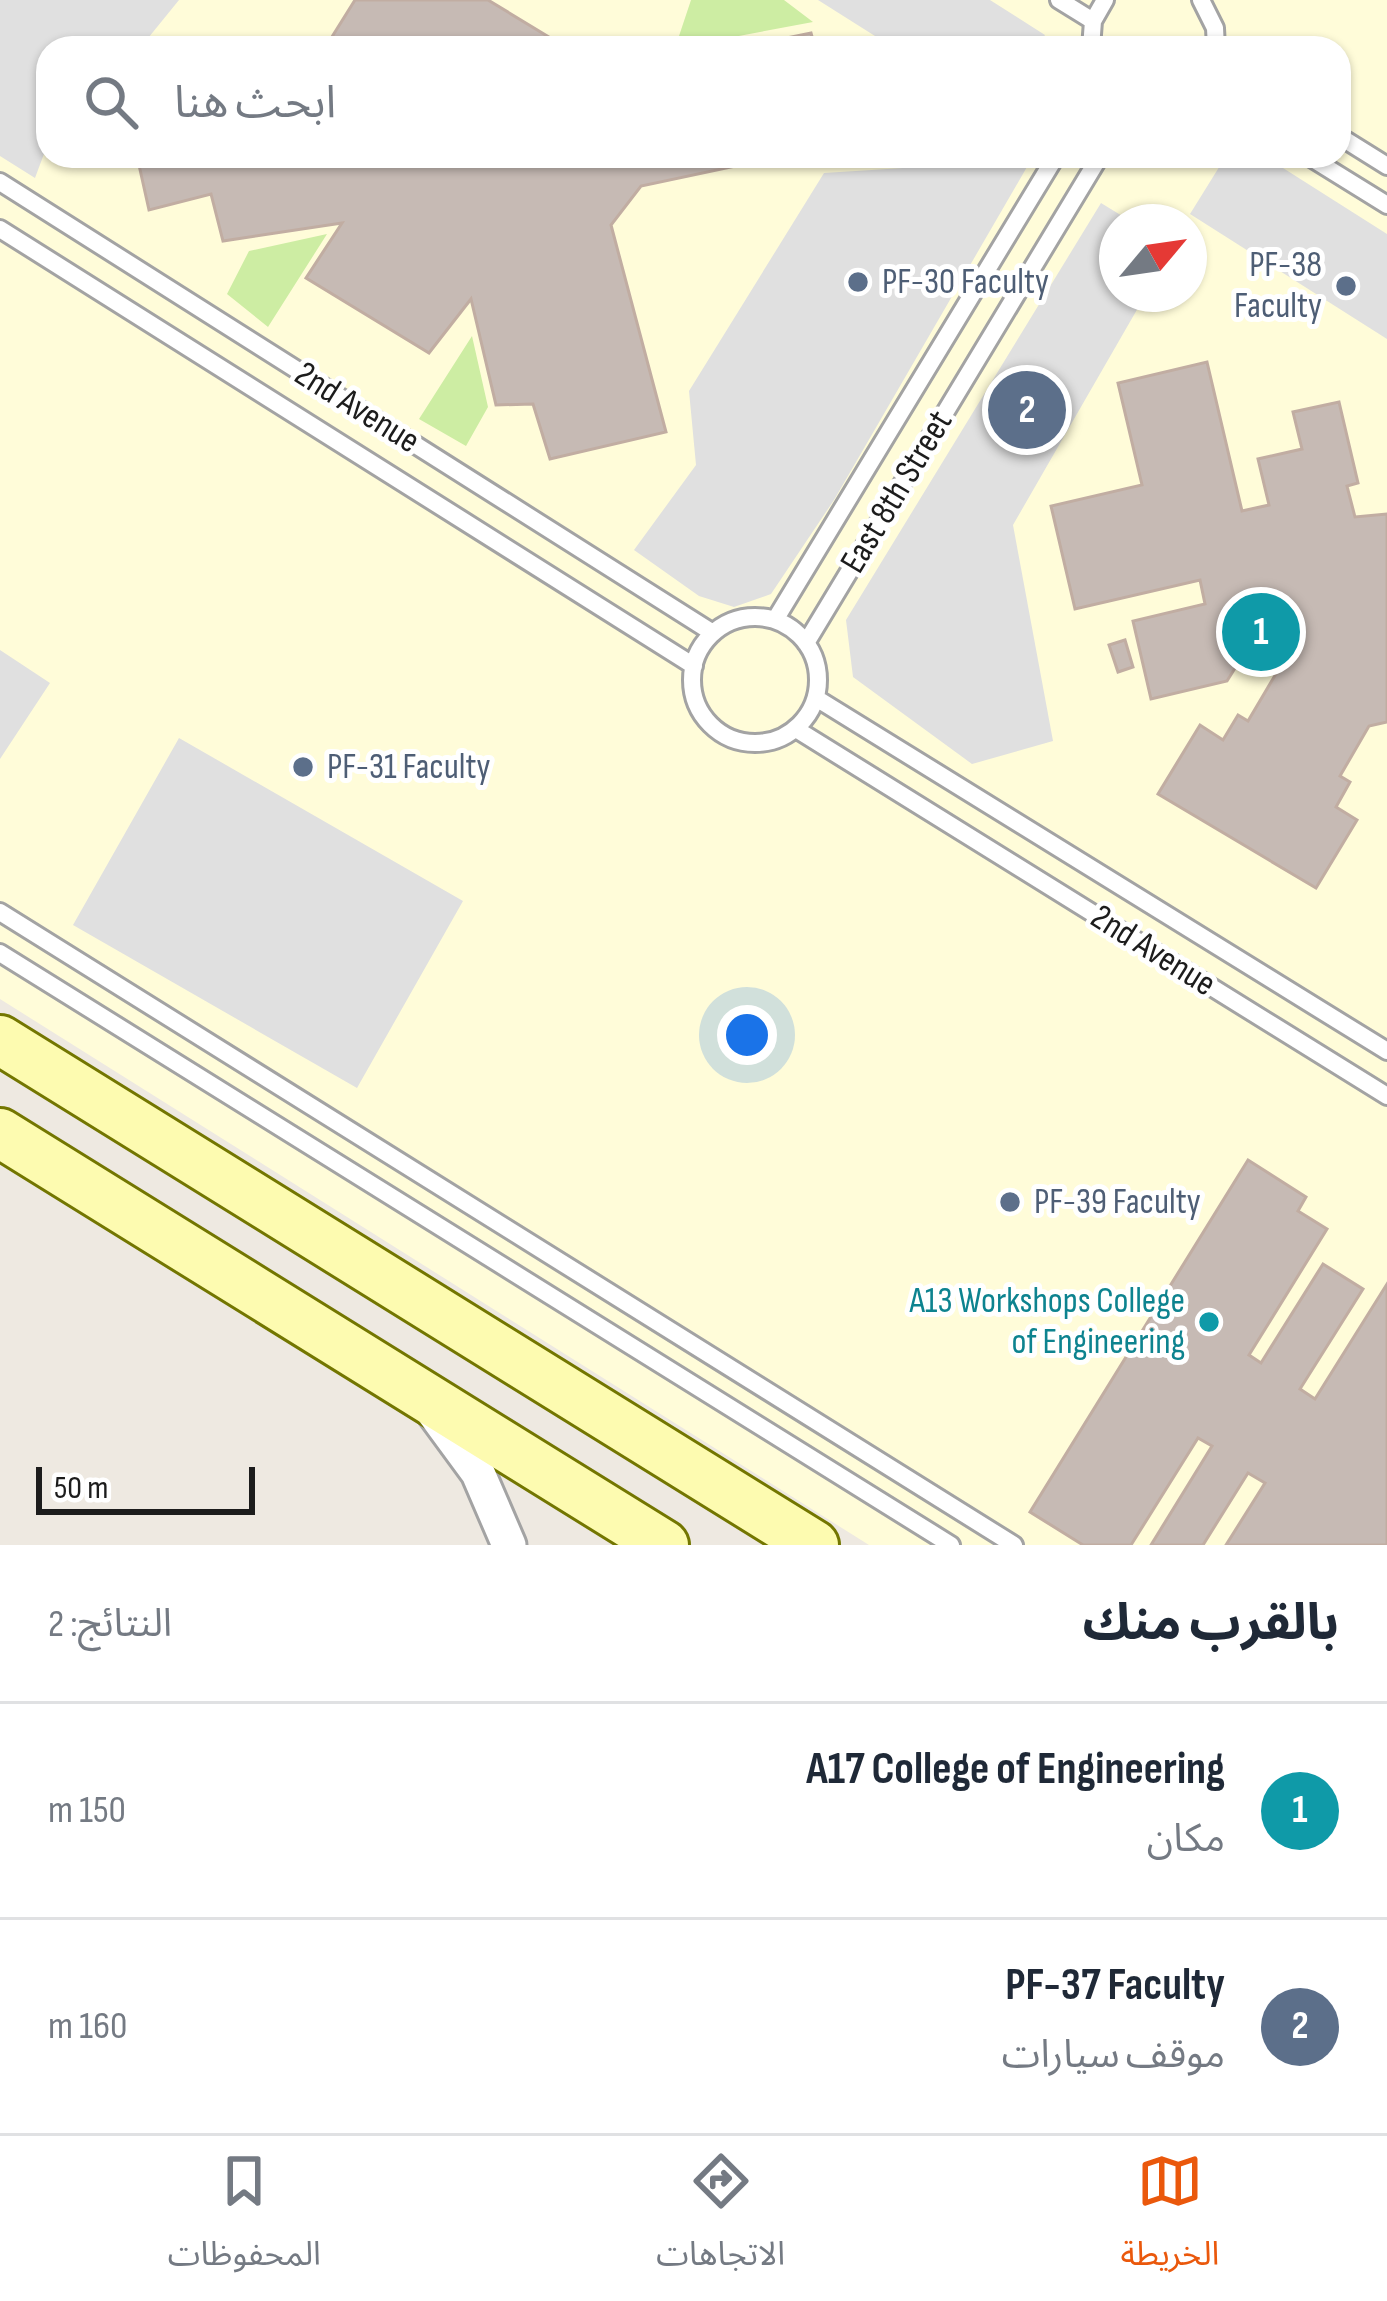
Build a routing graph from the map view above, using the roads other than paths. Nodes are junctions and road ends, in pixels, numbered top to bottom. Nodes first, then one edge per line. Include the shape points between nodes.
1 (1059, 0) edge
2 (1105, 0) edge
3 (1201, 0) edge
4 (1093, 21) junction
5 (1091, 36) edge
6 (1215, 36) edge
7 (1351, 144) edge
8 (1387, 166) edge
9 (1048, 168) edge
10 (1093, 168) edge
11 (1327, 168) edge
12 (0, 182) edge
13 (1387, 205) edge
14 (0, 229) edge
15 (775, 620) junction
16 (713, 633) junction
17 (806, 643) junction
18 (694, 666) junction
19 (816, 698) junction
20 (796, 729) junction
21 (0, 912) edge
22 (0, 953) edge
23 (0, 1040) edge
24 (1387, 1052) edge
25 (1387, 1096) edge
26 (0, 1133) edge
27 (419, 1393) junction
28 (792, 1540) edge
29 (509, 1545) edge
30 (664, 1545) edge
31 (951, 1545) edge
32 (1014, 1545) edge

1 - 4 lane
2 - 4 lane
3 - 6 lane
4 - 5 lane
7 - 8 lane
9 - 15 lane, East 8th Street
10 - 17 lane, East 8th Street
11 - 13 lane
12 - 16 lane, 2nd Avenue
14 - 18 lane, 2nd Avenue
15 - 16 lane via 742,618
15 - 17 lane
16 - 18 lane
17 - 19 lane via 818,668
18 - 20 lane via 699,709 721,733 752,744
19 - 20 lane
19 - 24 lane, 2nd Avenue
20 - 25 lane, 2nd Avenue
21 - 32 lane
22 - 31 lane
23 - 28 main road
26 - 27 main road
27 - 29 street via 478,1473
27 - 30 main road

